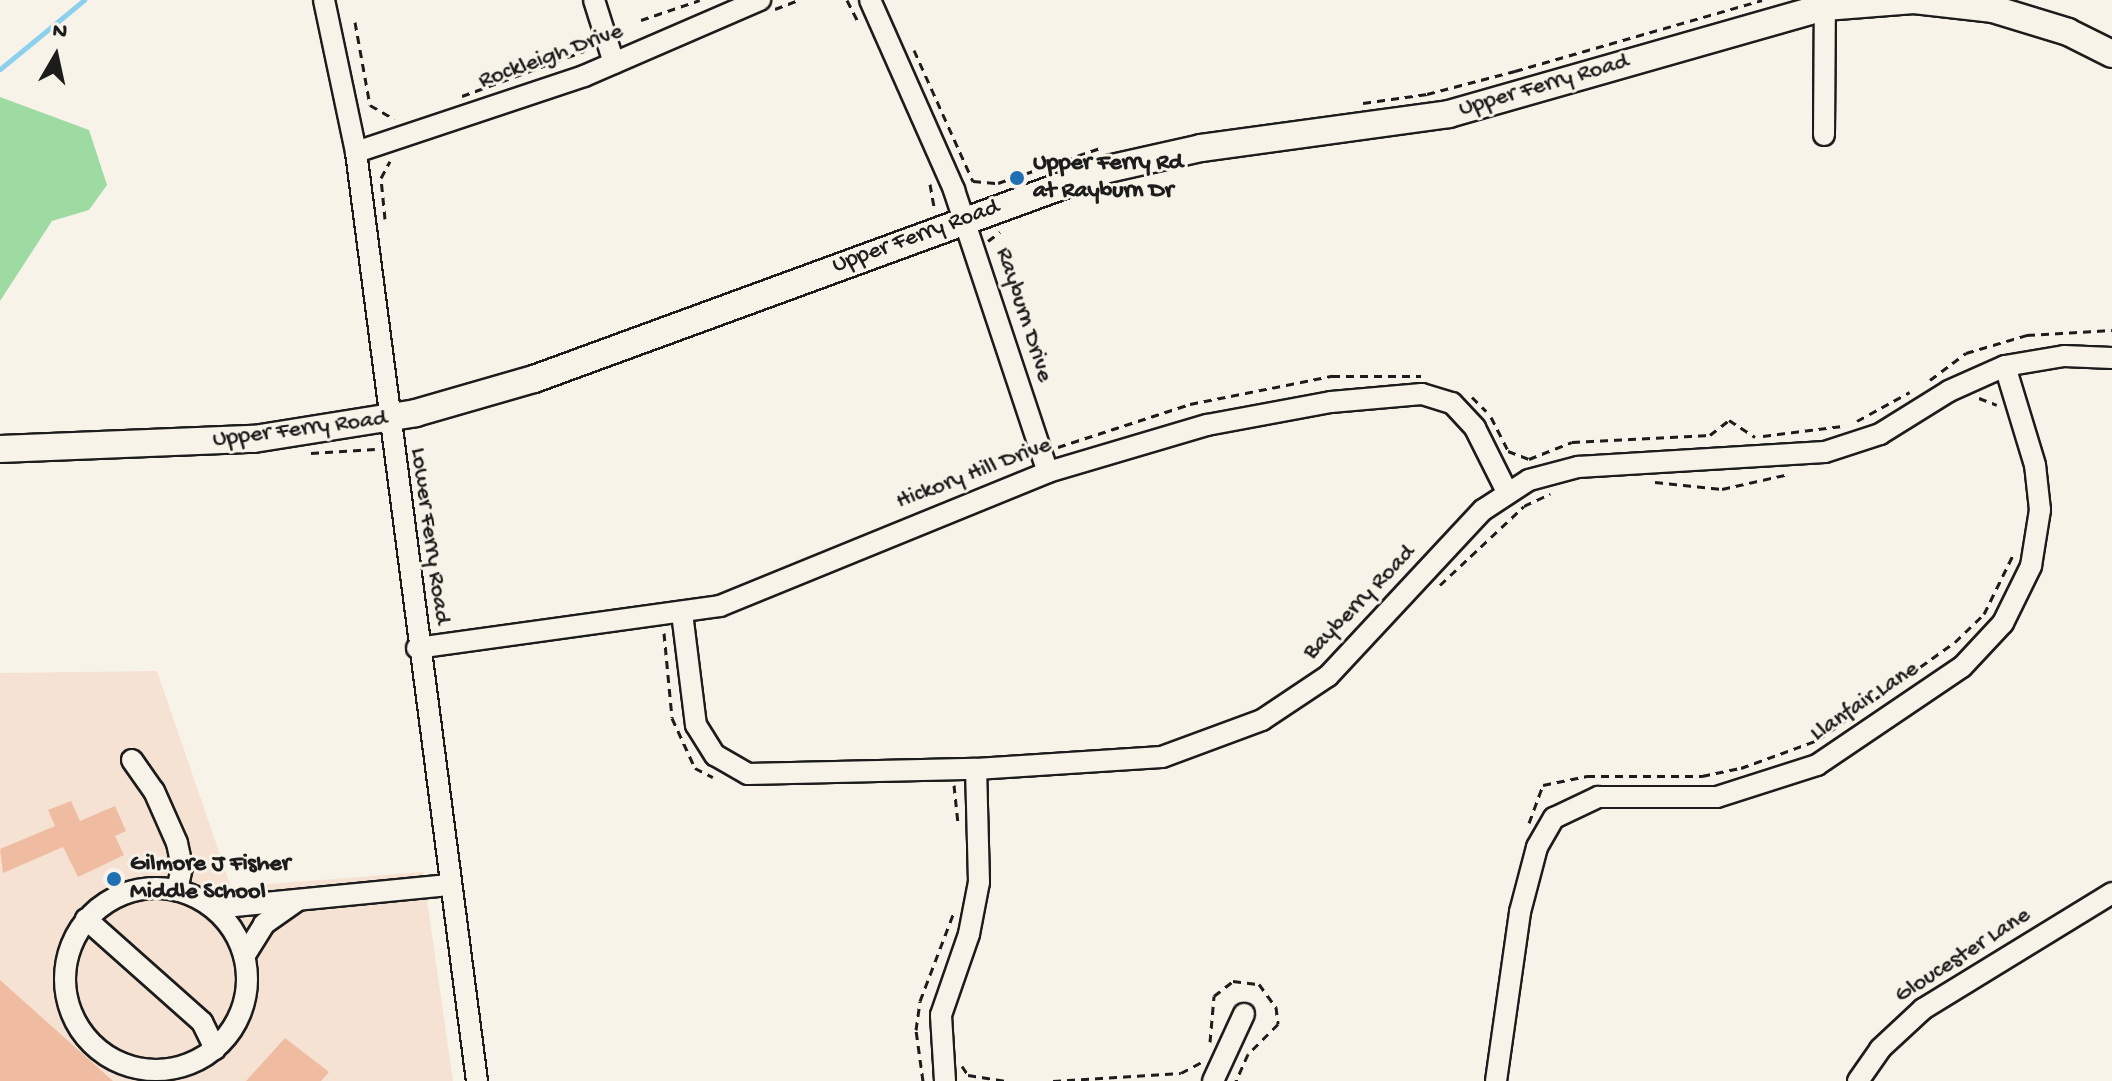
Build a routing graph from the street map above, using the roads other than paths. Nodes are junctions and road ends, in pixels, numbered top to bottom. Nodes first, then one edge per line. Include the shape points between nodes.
1 (324, 0) edge
2 (594, 0) edge
3 (870, 0) edge
4 (766, 5) edge
5 (1825, 7) junction
6 (2112, 54) edge
7 (614, 63) junction
8 (1824, 135) dead end
9 (356, 152) junction
10 (963, 219) junction
11 (2112, 358) edge
12 (2005, 366) junction
13 (387, 419) junction
14 (0, 449) edge
15 (1048, 472) junction
16 (1507, 492) junction
17 (682, 613) junction
18 (417, 648) junction
19 (132, 760) dead end
20 (976, 769) junction
21 (449, 885) junction
22 (177, 890) junction
23 (2112, 893) edge
24 (308, 896) junction
25 (214, 908) junction
26 (86, 919) junction
27 (245, 955) junction
28 (1244, 1014) dead end
29 (215, 1049) junction
30 (477, 1081) edge
31 (945, 1081) edge
32 (1213, 1081) edge
33 (1496, 1081) edge
34 (1858, 1081) edge

1 - 9 street, Lower Ferry Road
2 - 7 street
3 - 10 street, Rayburn Drive via 933,135
4 - 7 street, Rockleigh Drive
5 - 6 main road, Upper Ferry Road via 1914,0 1982,8 2056,27
5 - 8 street
5 - 10 main road, Upper Ferry Road via 1449,114 1144,159
7 - 9 street, Rockleigh Drive
9 - 13 street, Lower Ferry Road
10 - 13 main road, Upper Ferry Road via 534,379
10 - 15 street, Rayburn Drive
11 - 12 street, Bayberry Road via 2064,356
12 - 16 street, Bayberry Road via 1949,391 1880,434 1825,452 1578,467 1529,480
12 - 33 street, Llanfair Lane via 2035,465 2040,510 2031,566 2003,623 1962,667 1817,765 1717,797 1598,797 1554,818 1537,847 1520,912
13 - 14 main road, Upper Ferry Road via 254,439
13 - 18 street, Lower Ferry Road
15 - 16 street, Hickory Hill Drive via 1253,415 1422,394 1452,403 1465,414
15 - 17 street, Hickory Hill Drive via 900,530 761,593
16 - 20 street, Bayberry Road via 1483,510 1328,676 1262,720 1162,757
17 - 18 street, Hickory Hill Drive
17 - 20 street, Bayberry Road via 696,725 705,743 731,767 766,777
18 - 21 street, Lower Ferry Road
19 - 22 street via 154,791 177,843 182,867
20 - 31 street via 979,882 969,934 941,1015
21 - 24 street
21 - 30 street, Lower Ferry Road
22 - 25 street
22 - 26 street via 137,889 100,905
23 - 34 street, Gloucester Lane via 1923,1009 1880,1049
24 - 25 street
24 - 27 street via 264,924
25 - 27 street via 233,929
26 - 29 street via 202,1022
26 - 29 street via 71,942 65,982 74,1021 90,1043 112,1060 138,1069 165,1070
27 - 29 street via 243,1006
28 - 32 street

